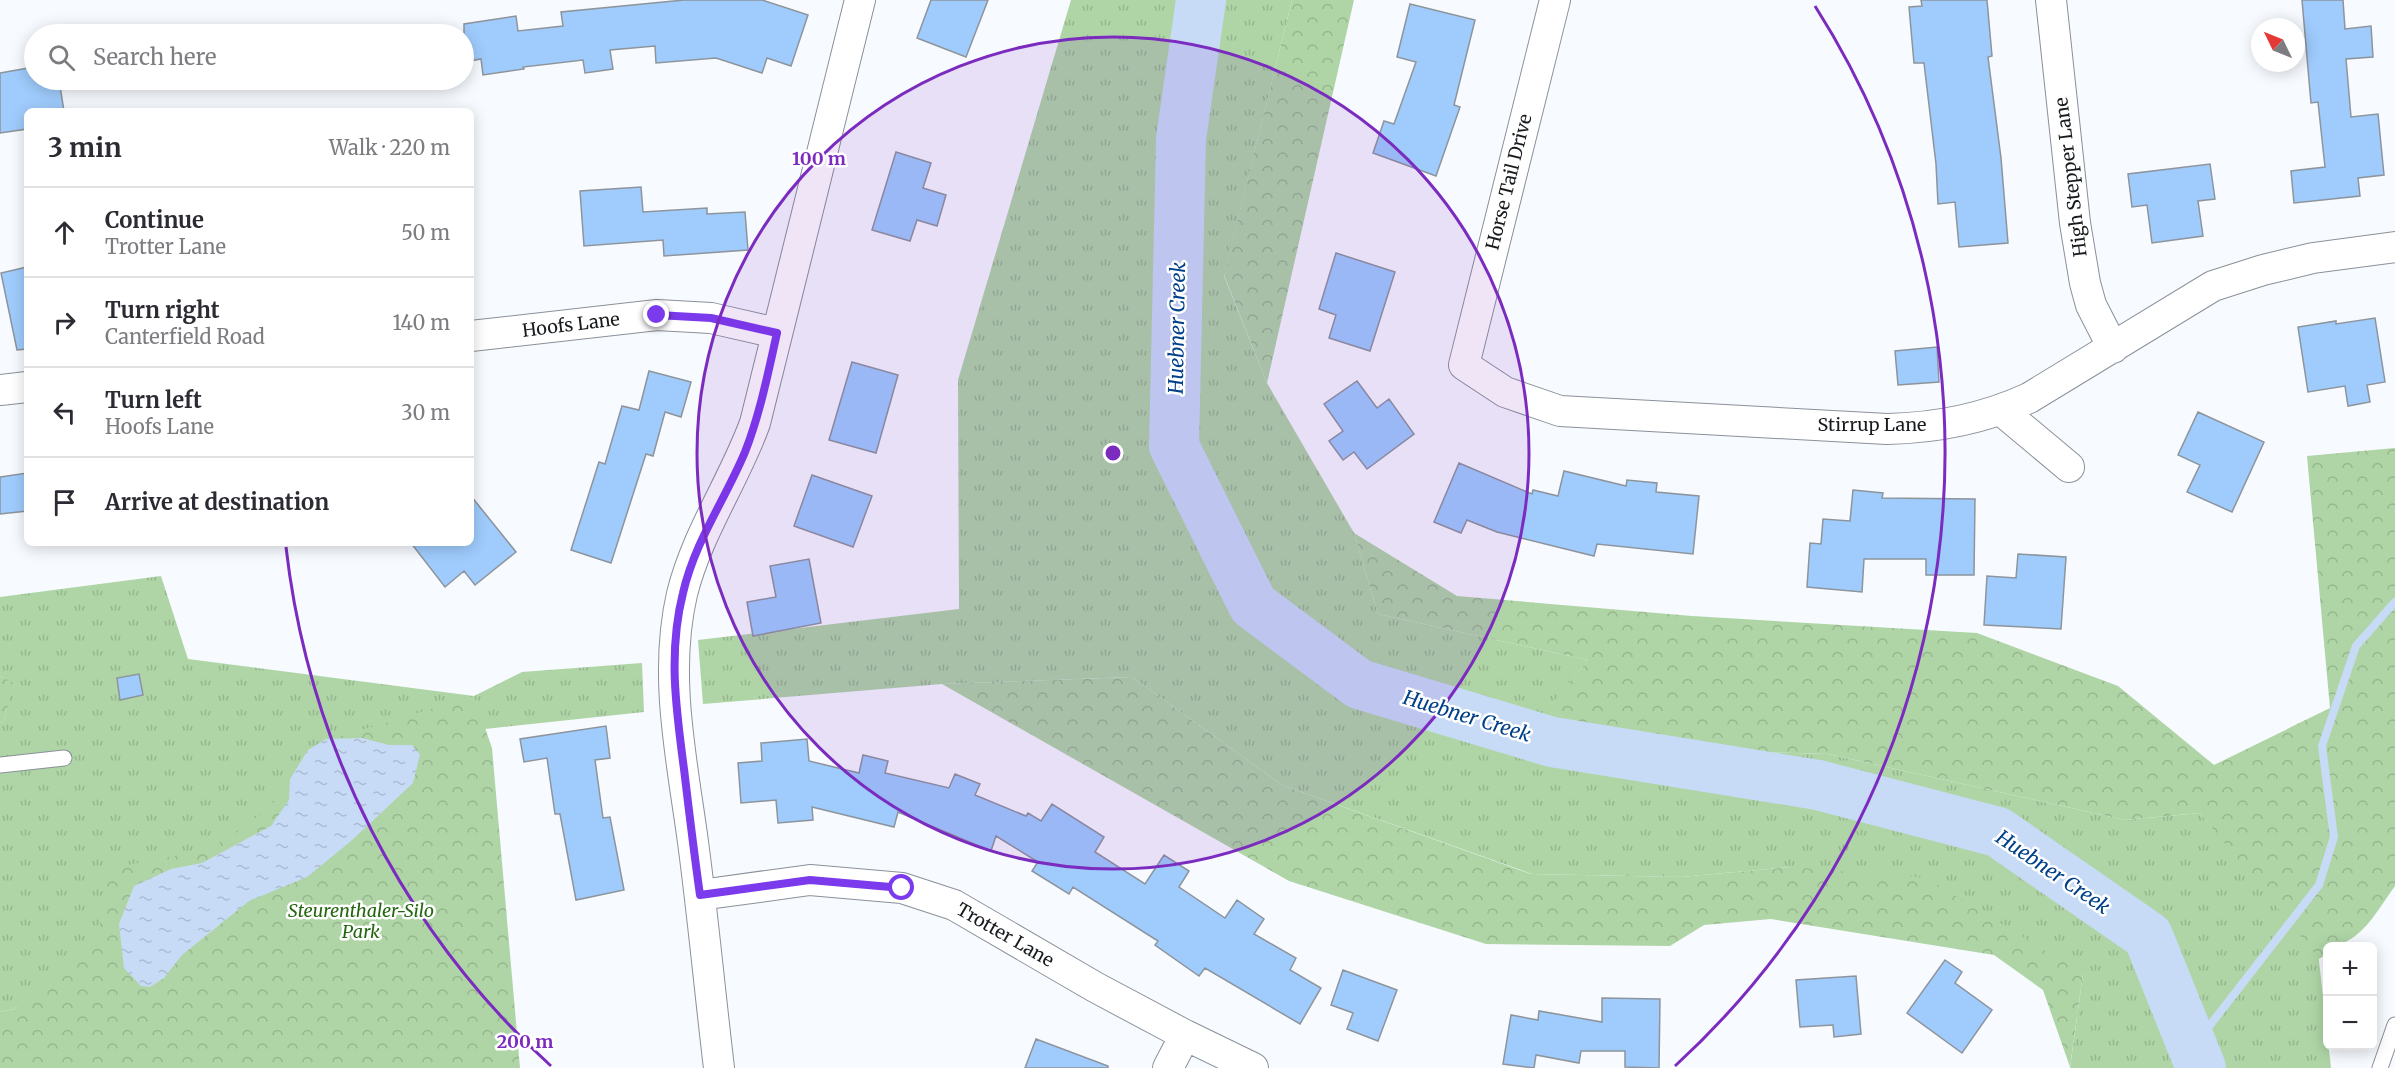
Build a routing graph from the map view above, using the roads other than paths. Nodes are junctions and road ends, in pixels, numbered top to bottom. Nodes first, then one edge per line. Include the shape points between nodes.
1 (860, 0) edge
2 (1555, 0) edge
3 (2052, 0) edge
4 (2395, 247) edge
5 (777, 333) junction
6 (474, 336) edge
7 (2113, 348) junction
8 (1464, 364) joint
9 (24, 387) edge
10 (0, 390) edge
11 (2002, 411) junction
12 (2069, 467) dead end
13 (64, 758) dead end
14 (0, 765) edge
15 (700, 895) junction
16 (2395, 1025) edge
17 (1185, 1035) junction
18 (718, 1068) edge
19 (1168, 1068) edge
20 (1253, 1068) edge
21 (2380, 1068) edge

1 - 5 street
2 - 8 street, Horse Tail Drive
3 - 7 street, High Stepper Lane via 2085,283
4 - 7 street, Stirrup Lane via 2313,258 2213,286
5 - 6 street, Hoofs Lane via 711,318 657,315
5 - 15 street via 755,423 693,559 676,628 674,697
7 - 11 street, Stirrup Lane
8 - 11 street, Stirrup Lane via 1505,392 1560,411 1897,429 1974,419
9 - 10 street
11 - 12 street
13 - 14 lane
15 - 17 street, Trotter Lane via 810,880 902,888 954,905
15 - 18 street
16 - 21 lane
17 - 19 street
17 - 20 street, Trotter Lane

